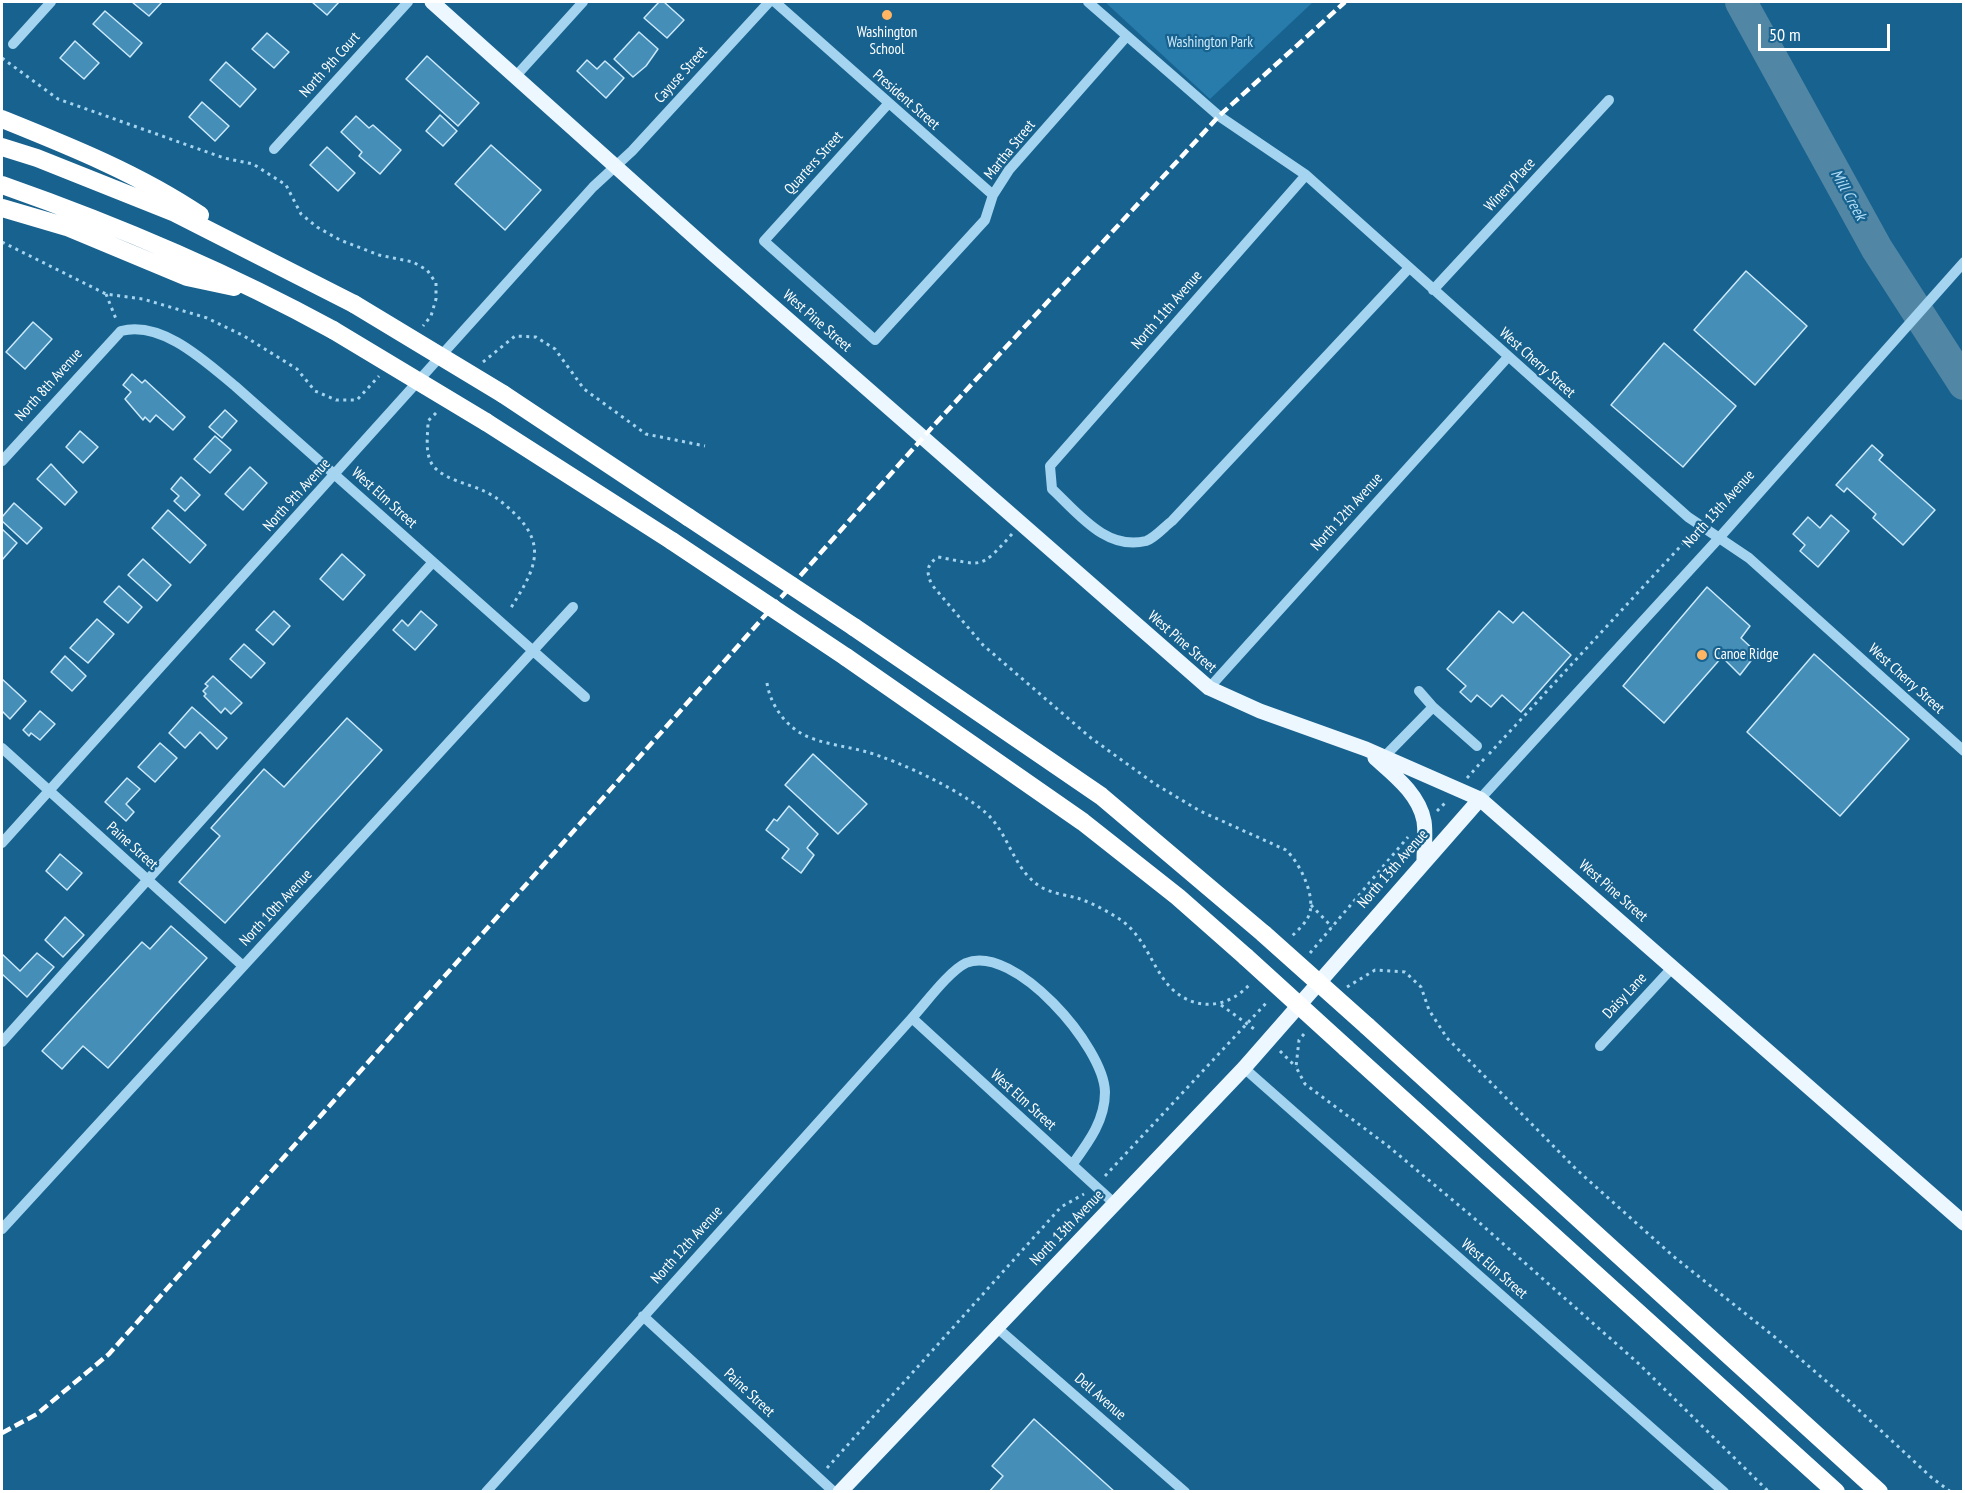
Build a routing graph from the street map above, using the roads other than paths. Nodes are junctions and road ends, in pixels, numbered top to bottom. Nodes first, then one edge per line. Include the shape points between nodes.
1 (51, 2) edge
2 (408, 2) edge
3 (432, 2) edge
4 (583, 2) edge
5 (768, 2) edge
6 (775, 2) edge
7 (1088, 2) edge
8 (1127, 36) junction
9 (13, 44) dead end
10 (515, 77) junction
11 (1609, 100) dead end
12 (888, 104) junction
13 (2, 119) edge
14 (2, 147) edge
15 (274, 149) dead end
16 (615, 166) junction
17 (1306, 175) junction
18 (2, 185) edge
19 (993, 195) junction
20 (2, 208) edge
21 (1964, 262) edge
22 (276, 266) junction
23 (1409, 268) junction
24 (1433, 290) junction
25 (268, 294) junction
26 (121, 332) joint
27 (875, 340) joint
28 (1508, 357) junction
29 (2, 461) edge
30 (335, 475) junction
31 (1719, 538) junction
32 (433, 562) junction
33 (573, 607) dead end
34 (533, 651) junction
35 (1209, 688) junction
36 (1419, 691) dead end
37 (585, 697) dead end
38 (1433, 706) junction
39 (1477, 746) dead end
40 (2, 748) edge
41 (1366, 749) junction
42 (1964, 751) edge
43 (1384, 757) junction
44 (48, 790) junction
45 (1480, 799) junction
46 (2, 843) edge
47 (1424, 860) junction
48 (147, 880) junction
49 (243, 966) junction
50 (1673, 967) junction
51 (912, 1018) junction
52 (2, 1042) edge
53 (1600, 1046) dead end
54 (1244, 1068) junction
55 (1072, 1165) junction
56 (1115, 1204) junction
57 (1964, 1222) edge
58 (2, 1229) edge
59 (643, 1316) junction
60 (995, 1326) junction
61 (486, 1491) edge
62 (834, 1491) edge
63 (840, 1491) edge
64 (1185, 1491) edge
65 (1724, 1491) edge
66 (1836, 1491) edge
67 (1879, 1491) edge

1 - 9 street
2 - 15 street, North 9th Court
3 - 10 main road, West Pine Street
4 - 10 street
5 - 16 street, Cayuse Street
6 - 12 street, President Street
7 - 8 street, West Cherry Street
8 - 17 street, West Cherry Street via 1233,128
8 - 19 street, Martha Street via 1009,170
10 - 16 main road, West Pine Street
11 - 24 street, Winery Place
12 - 19 street, President Street
12 - 27 street, Quarters Street via 764,241
13 - 22 highway via 75,148 172,196
14 - 22 highway via 175,213
16 - 30 street, North 9th Avenue
16 - 35 main road, West Pine Street
17 - 23 street, West Cherry Street
17 - 23 street, North 11th Avenue via 1050,466 1052,489 1095,529 1115,542 1147,541 1172,521
18 - 25 highway via 184,255
19 - 27 street, Martha Street via 985,220
20 - 25 highway via 67,227 187,277
21 - 31 street, North 13th Avenue
22 - 67 highway, bridge via 354,304 503,394 1101,796 1367,1026
23 - 24 street, West Cherry Street
24 - 28 street, West Cherry Street
25 - 66 highway, bridge via 486,422 672,541 1083,822 1246,957
26 - 29 street, North 8th Avenue
26 - 30 street, West Elm Street via 142,329 198,357
28 - 31 street, West Cherry Street via 1700,526
28 - 35 street, North 12th Avenue
30 - 32 street, West Elm Street
30 - 44 street, North 9th Avenue
31 - 42 street, West Cherry Street via 1749,558
31 - 45 street, North 13th Avenue
32 - 34 street, West Elm Street
32 - 48 street
33 - 34 street, North 10th Avenue
34 - 37 street, West Elm Street
34 - 49 street, North 10th Avenue
35 - 41 main road, West Pine Street
36 - 38 street
38 - 39 street
38 - 43 street
40 - 44 street, Paine Street
41 - 43 main road, West Pine Street
41 - 47 main road via 1417,802 1422,818
43 - 45 main road, West Pine Street
44 - 46 street, North 9th Avenue
44 - 48 street, Paine Street
45 - 47 main road, North 13th Avenue
45 - 50 main road, West Pine Street
47 - 54 main road, North 13th Avenue
48 - 49 street, Paine Street
48 - 52 street
49 - 58 street, North 10th Avenue
50 - 53 street, Daisy Lane
50 - 57 main road, West Pine Street
51 - 55 street, West Elm Street
51 - 55 street, North 12th Avenue via 965,964 985,959 1009,968 1043,993 1074,1028 1094,1059 1105,1089 1104,1113
51 - 59 street, North 12th Avenue
54 - 56 main road, North 13th Avenue
54 - 65 street, West Elm Street
55 - 56 street, West Elm Street
56 - 60 main road, North 13th Avenue
59 - 61 street, North 12th Avenue
59 - 62 street, Paine Street
60 - 63 main road, North 13th Avenue
60 - 64 street, Dell Avenue

